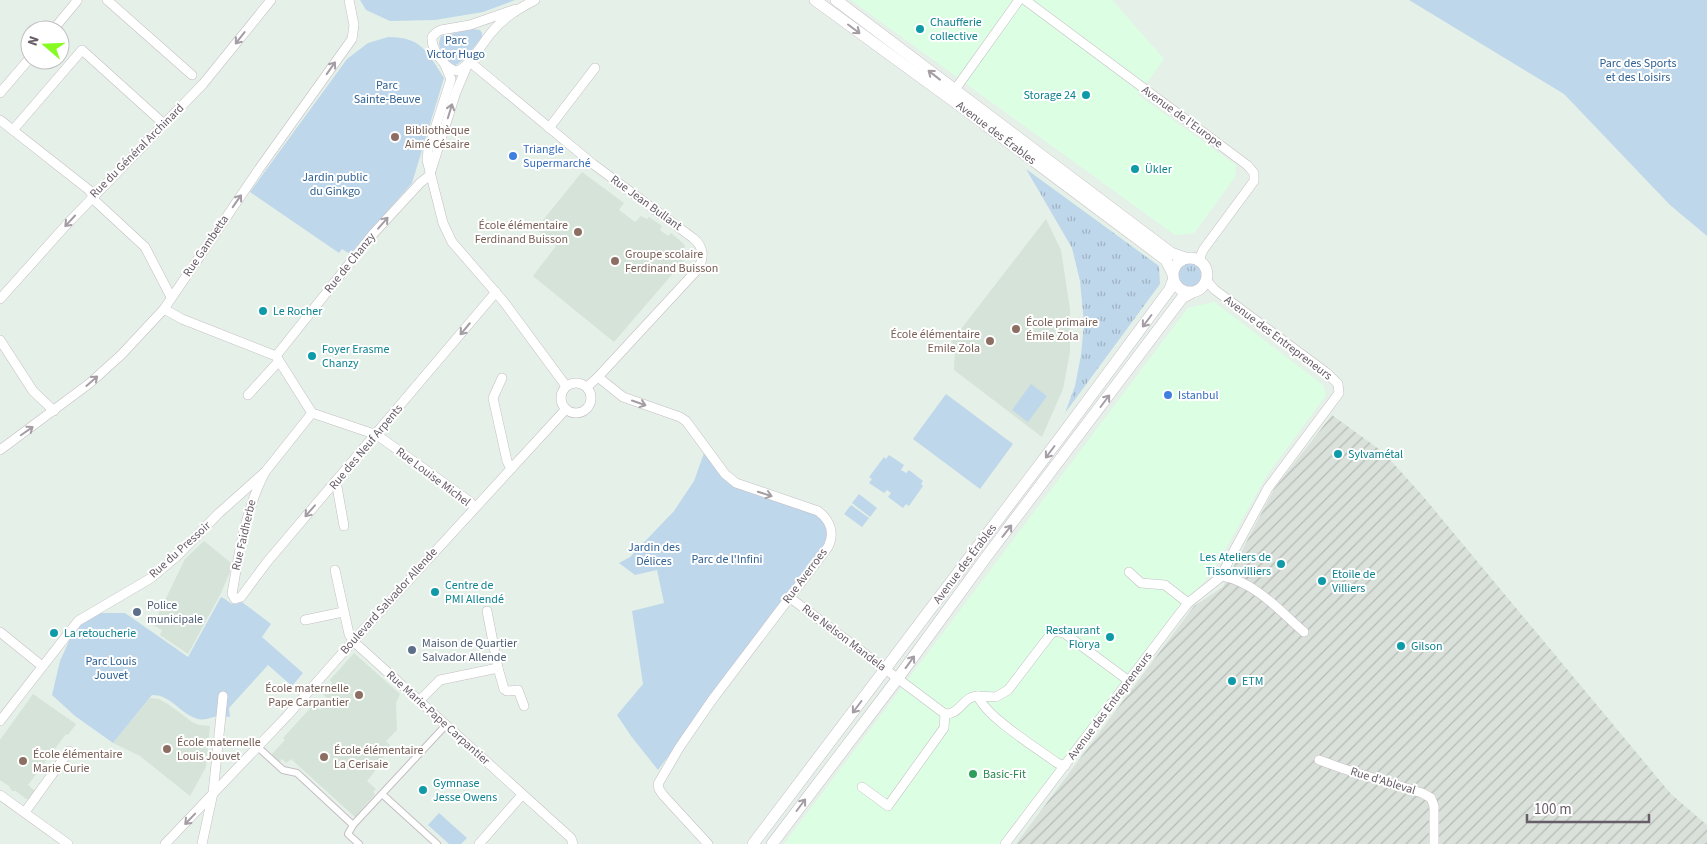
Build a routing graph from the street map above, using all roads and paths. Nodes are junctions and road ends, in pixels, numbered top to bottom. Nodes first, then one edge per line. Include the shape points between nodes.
1 (76, 0) edge
2 (107, 0) edge
3 (270, 0) edge
4 (349, 0) edge
5 (535, 0) edge
6 (815, 0) edge
7 (836, 0) edge
8 (1019, 0) edge
9 (1025, 0) edge
10 (516, 9) junction
11 (62, 20) edge
12 (470, 62) junction
13 (444, 63) junction
14 (595, 68) dead end
15 (20, 70) edge
16 (192, 75) dead end
17 (954, 91) junction
18 (0, 93) edge
19 (0, 120) edge
20 (164, 124) junction
21 (548, 128) junction
22 (13, 130) junction
23 (430, 174) junction
24 (92, 197) junction
25 (1185, 258) junction
26 (1199, 260) junction
27 (1172, 276) junction
28 (1206, 280) junction
29 (496, 292) junction
30 (1191, 292) junction
31 (171, 297) junction
32 (0, 299) edge
33 (164, 309) junction
34 (0, 340) edge
35 (278, 358) junction
36 (598, 377) junction
37 (502, 378) dead end
38 (566, 386) junction
39 (587, 387) junction
40 (248, 395) dead end
41 (566, 409) junction
42 (54, 411) junction
43 (312, 413) junction
44 (376, 435) junction
45 (0, 450) edge
46 (511, 469) junction
47 (264, 472) junction
48 (336, 481) junction
49 (474, 507) junction
50 (344, 526) dead end
51 (335, 570) dead end
52 (1129, 572) dead end
53 (1222, 576) junction
54 (790, 598) junction
55 (235, 599) joint
56 (1188, 603) junction
57 (487, 611) dead end
58 (343, 612) junction
59 (305, 620) dead end
60 (0, 632) edge
61 (1304, 632) dead end
62 (353, 641) junction
63 (42, 666) junction
64 (498, 668) junction
65 (885, 670) junction
66 (898, 678) junction
67 (1129, 680) junction
68 (223, 696) dead end
69 (978, 696) junction
70 (420, 700) junction
71 (524, 706) dead end
72 (945, 714) junction
73 (0, 721) edge
74 (446, 725) junction
75 (69, 750) dead end
76 (261, 750) dead end
77 (1319, 760) dead end
78 (1065, 766) junction
79 (862, 786) dead end
80 (213, 793) junction
81 (382, 794) junction
82 (0, 795) edge
83 (522, 795) junction
84 (26, 812) junction
85 (353, 825) junction
86 (68, 844) edge
87 (165, 844) edge
88 (202, 844) edge
89 (359, 844) edge
90 (437, 844) edge
91 (479, 844) edge
92 (573, 844) edge
93 (708, 844) edge
94 (753, 844) edge
95 (772, 844) edge
96 (1006, 844) edge
97 (1434, 844) edge

1 - 11 street
2 - 16 street
3 -> 20 street, Rue du Général Archinard via 203,84
31 -> 4 street, Rue Gambetta via 352,39 354,25
5 - 10 street
6 -> 27 main road, Avenue des Érables via 1161,256
17 -> 7 main road, Avenue des Érables
8 - 17 street
9 - 26 street, Avenue de l'Europe via 1254,173 1254,181
10 - 12 street via 492,31
10 - 13 street via 470,25 437,32 432,41
12 - 13 street via 458,71
12 - 21 street, Rue Jean Bullant
23 -> 12 street via 456,92
13 - 23 street via 450,78 428,150 426,160
14 - 21 street
15 - 18 street
17 - 25 main road, Avenue des Érables via 1170,253
19 - 22 street
20 - 22 street via 82,50
20 - 24 street, Rue du Général Archinard
21 - 36 street, Rue Jean Bullant via 693,238 702,251 696,270
22 - 24 street via 88,190
23 - 29 street via 452,242
35 -> 23 street, Rue de Chanzy via 373,234
24 - 31 street via 145,247
24 -> 32 street, Rue du Général Archinard
25 - 26 main road
25 - 27 main road via 1177,263
26 - 28 main road via 1206,269
27 - 30 main road via 1180,290
27 -> 65 main road, Avenue des Érables via 1170,289
28 - 30 main road via 1200,289
28 - 53 street, Avenue des Entrepreneurs via 1338,384 1338,393 1268,488
29 - 38 street
29 -> 44 street, Rue des Neuf Arpents
66 -> 30 main road, Avenue des Érables via 1182,298
31 - 33 street, Rue Gambetta
33 - 35 street
42 -> 33 street, Rue Gambetta via 121,356
34 - 42 street via 33,391
35 - 40 street
35 - 43 street
36 - 39 street, Rue Jean Bullant
36 -> 54 street, Rue Averroes via 623,397 686,421 725,474 736,483 813,509 826,518 832,538 828,547
37 - 46 street via 493,398
38 - 39 street via 579,383
38 - 41 street via 561,393
39 - 41 street via 591,397 588,406 580,412
41 - 46 street, Boulevard Salvador Allende
45 -> 42 street, Rue Gambetta
43 - 44 street, Rue Louise Michel
43 - 47 street, Rue du Pressoir
44 - 48 street, Rue des Neuf Arpents
44 - 49 street, Rue Louise Michel
46 - 49 street, Boulevard Salvador Allende
47 - 55 street, Rue Faidherbe via 246,519 232,594
47 - 63 street, Rue du Pressoir via 160,571 78,621
48 - 50 street
48 -> 55 street, Rue des Neuf Arpents via 241,597
49 - 62 street, Boulevard Salvador Allende
51 - 58 street
52 - 56 street via 1140,583 1165,585
53 - 56 street, Avenue des Entrepreneurs
53 - 61 street via 1251,587
54 - 65 street, Rue Nelson Mandela
54 - 93 street, Rue Averroes via 712,700 658,784 659,790
56 - 67 street, Avenue des Entrepreneurs
57 - 64 street
58 - 59 street
58 - 62 street
60 - 63 street
62 - 70 street, Rue Marie-Pape Carpantier
62 - 80 street, Boulevard Salvador Allende
63 - 73 street, Rue du Pressoir
64 - 70 street via 440,680
64 - 71 street via 504,688 518,690
65 - 66 street, Rue Nelson Mandela
65 -> 94 main road, Avenue des Érables
66 - 72 street, Rue Nelson Mandela
95 -> 66 main road, Avenue des Érables
67 - 69 street via 1064,633 1055,631 1008,690 996,697
67 - 78 street, Avenue des Entrepreneurs
68 - 80 street
69 - 72 street via 967,699 956,712
69 - 78 street via 982,705 997,718 1056,763
70 - 74 street, Rue Marie-Pape Carpantier
72 - 79 street via 944,728 888,806
74 - 81 street
74 - 83 street, Rue Marie-Pape Carpantier
75 - 84 street
76 - 85 street via 283,770 297,772
77 - 97 street, Rue d'Ableval via 1431,798
78 - 96 street, Avenue des Entrepreneurs
80 -> 87 street, Boulevard Salvador Allende
80 - 88 street
81 - 85 street
81 - 90 street
82 - 84 street
83 - 91 street
83 - 92 street, Rue Marie-Pape Carpantier via 571,838
84 - 86 street
85 - 89 street via 348,834

